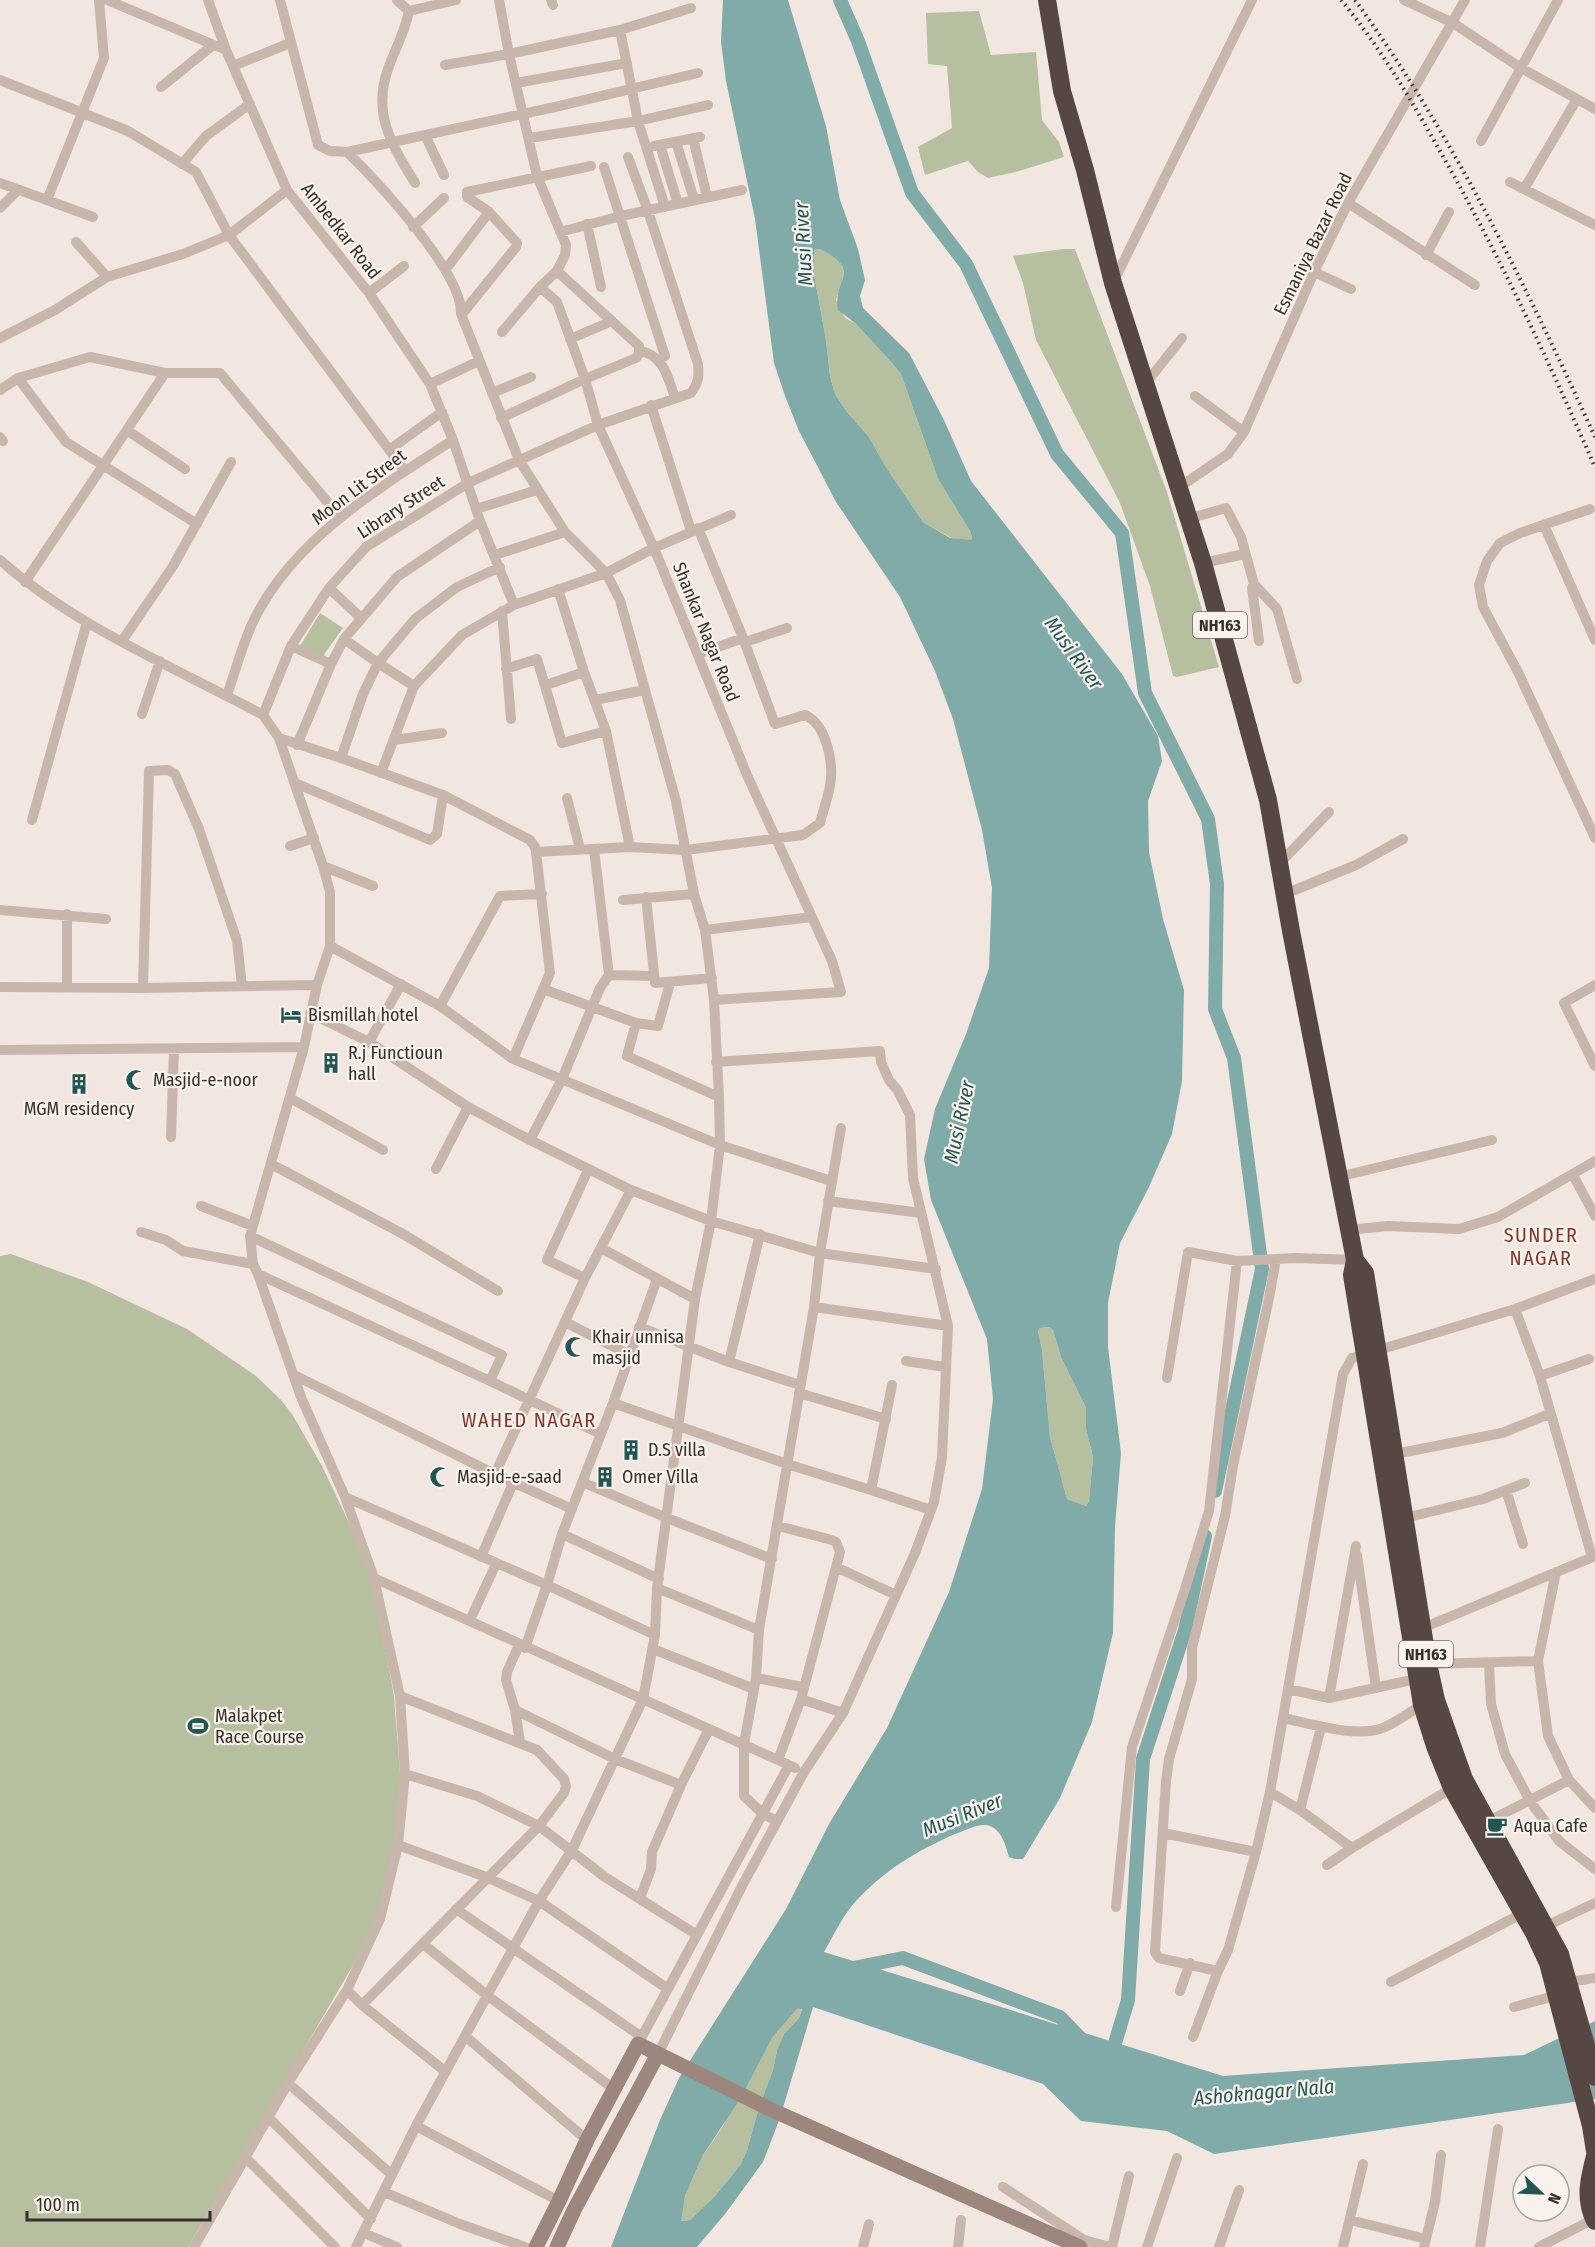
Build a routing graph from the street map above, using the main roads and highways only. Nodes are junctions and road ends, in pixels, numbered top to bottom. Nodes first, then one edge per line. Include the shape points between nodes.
1 (1047, 0) edge
2 (1372, 1352) junction
3 (1416, 1631) junction
4 (1540, 1929) junction
5 (1572, 2025) junction
6 (1595, 2077) edge
7 (1595, 2151) edge
8 (1595, 2156) edge
9 (1594, 2220) edge

1 - 2 highway, NH163 via 1062,91 1113,283 1203,563 1268,800 1348,1230 1355,1260 1365,1273
2 - 3 highway, NH163
2 - 3 highway, NH163 via 1395,1454
3 - 4 highway, NH163 via 1464,1779
3 - 4 highway, NH163 via 1416,1679 1434,1746 1452,1788 1523,1913
4 - 5 highway, NH163 via 1548,1963 1563,1988
5 - 6 highway, NH163
5 - 7 highway, NH163
8 - 9 highway via 1587,2195

